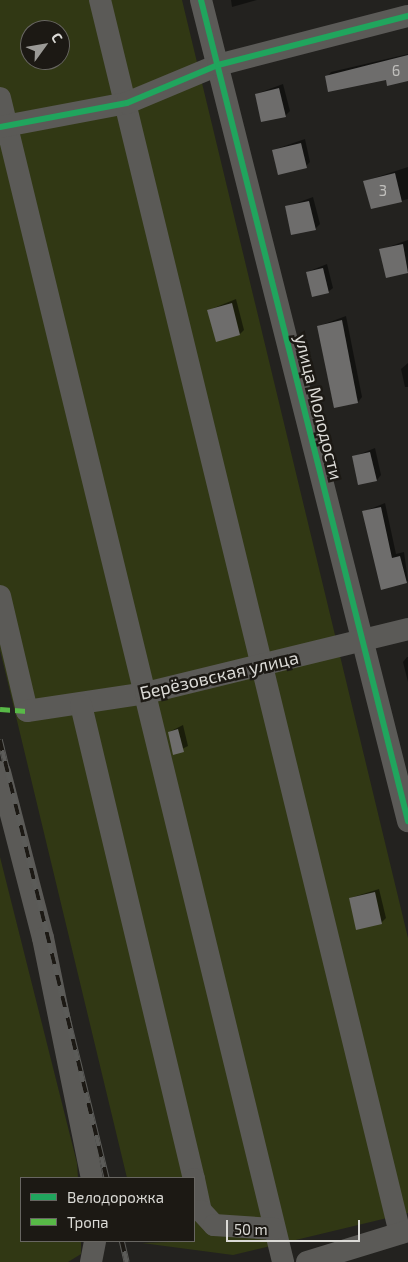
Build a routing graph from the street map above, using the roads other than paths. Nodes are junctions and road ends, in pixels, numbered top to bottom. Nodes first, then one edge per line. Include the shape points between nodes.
1 (100, 0) edge
2 (201, 0) edge
3 (408, 16) edge
4 (218, 65) junction
5 (0, 98) edge
6 (127, 102) junction
7 (3, 126) edge
8 (0, 596) edge
9 (408, 629) edge
10 (362, 641) junction
11 (262, 666) junction
12 (146, 693) junction
13 (81, 705) junction
14 (0, 772) edge
15 (408, 821) edge
16 (92, 1177) edge
17 (194, 1177) edge
18 (195, 1183) edge
19 (274, 1228) junction
20 (404, 1232) edge
21 (95, 1242) edge
22 (90, 1262) edge
23 (283, 1262) edge
24 (307, 1262) edge

1 - 6 street
2 - 4 street, улица Молодости
3 - 4 street
4 - 6 street
4 - 10 street, улица Молодости
5 - 7 street
6 - 7 street
6 - 11 street
7 - 12 street
8 - 13 street, Берёзовская улица via 28,711
9 - 10 street, Берёзовская улица
10 - 11 street, Берёзовская улица
10 - 15 street, улица Молодости
11 - 12 street, Берёзовская улица
11 - 20 street
12 - 13 street, Берёзовская улица
12 - 19 street
13 - 17 street
14 - 16 street via 43,938
18 - 19 street via 201,1211 214,1225
19 - 23 street
20 - 24 street
21 - 22 street

